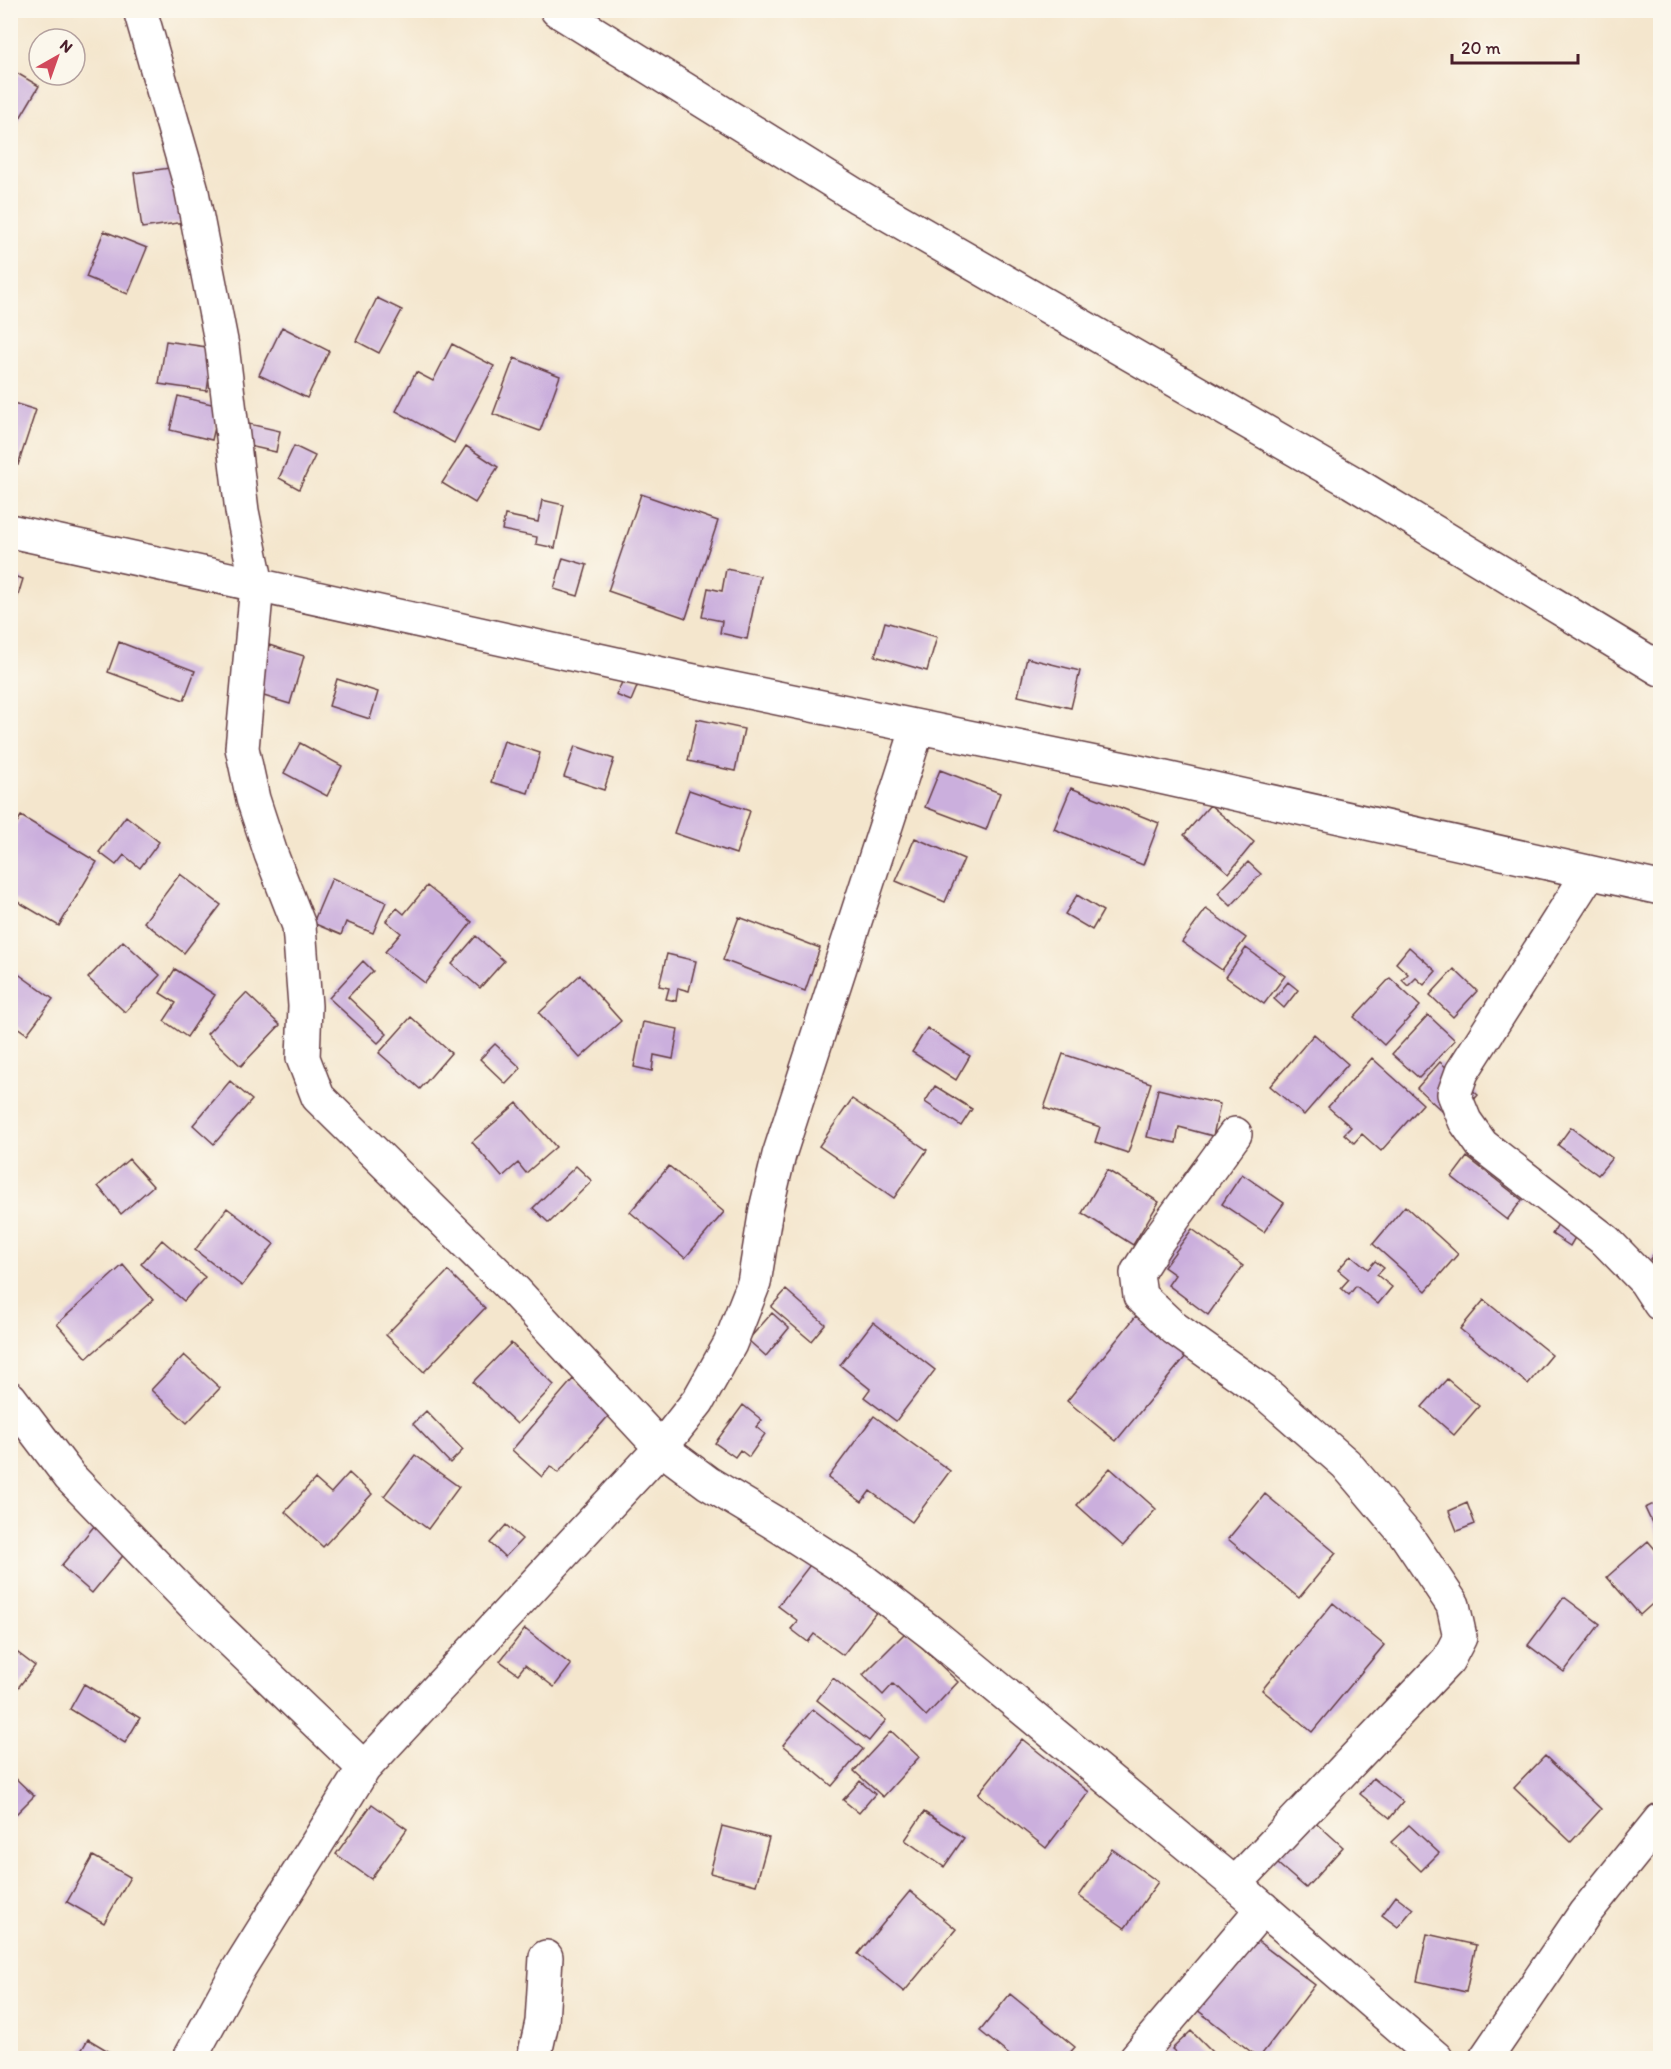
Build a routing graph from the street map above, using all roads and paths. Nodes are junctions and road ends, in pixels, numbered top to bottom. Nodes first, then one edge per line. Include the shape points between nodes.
1 (140, 10) edge
2 (557, 10) edge
3 (10, 531) edge
4 (257, 585) junction
5 (1660, 669) edge
6 (918, 727) junction
7 (1589, 873) junction
8 (1659, 884) edge
9 (1235, 1134) dead end
10 (1660, 1304) edge
11 (10, 1398) edge
12 (661, 1448) junction
13 (364, 1768) junction
14 (1660, 1820) edge
15 (1235, 1884) junction
16 (1263, 1908) junction
17 (546, 1957) dead end
18 (190, 2058) edge
19 (534, 2058) edge
20 (1136, 2058) edge
21 (1436, 2058) edge
22 (1486, 2058) edge

1 - 4 street via 191,187 222,346 242,511
2 - 5 street via 858,197 1352,482
3 - 4 street
4 - 6 street
4 - 12 street via 242,748 253,800 299,926 305,1006 303,1058 318,1097 515,1291
6 - 7 street
6 - 12 street via 779,1155 765,1209 754,1283 730,1344 698,1401
7 - 8 street
7 - 10 street via 1462,1072 1454,1094 1465,1121 1482,1145 1606,1241 1645,1281
9 - 15 street via 1137,1273 1140,1296 1174,1328 1264,1392 1346,1464 1406,1535 1446,1594 1453,1605 1460,1637 1448,1660
11 - 13 street via 70,1477 199,1610
12 - 13 street
12 - 15 street via 856,1575
13 - 18 street via 238,1970
14 - 22 street via 1585,1913
15 - 16 street
16 - 20 street
16 - 21 street
17 - 19 street via 542,2022

